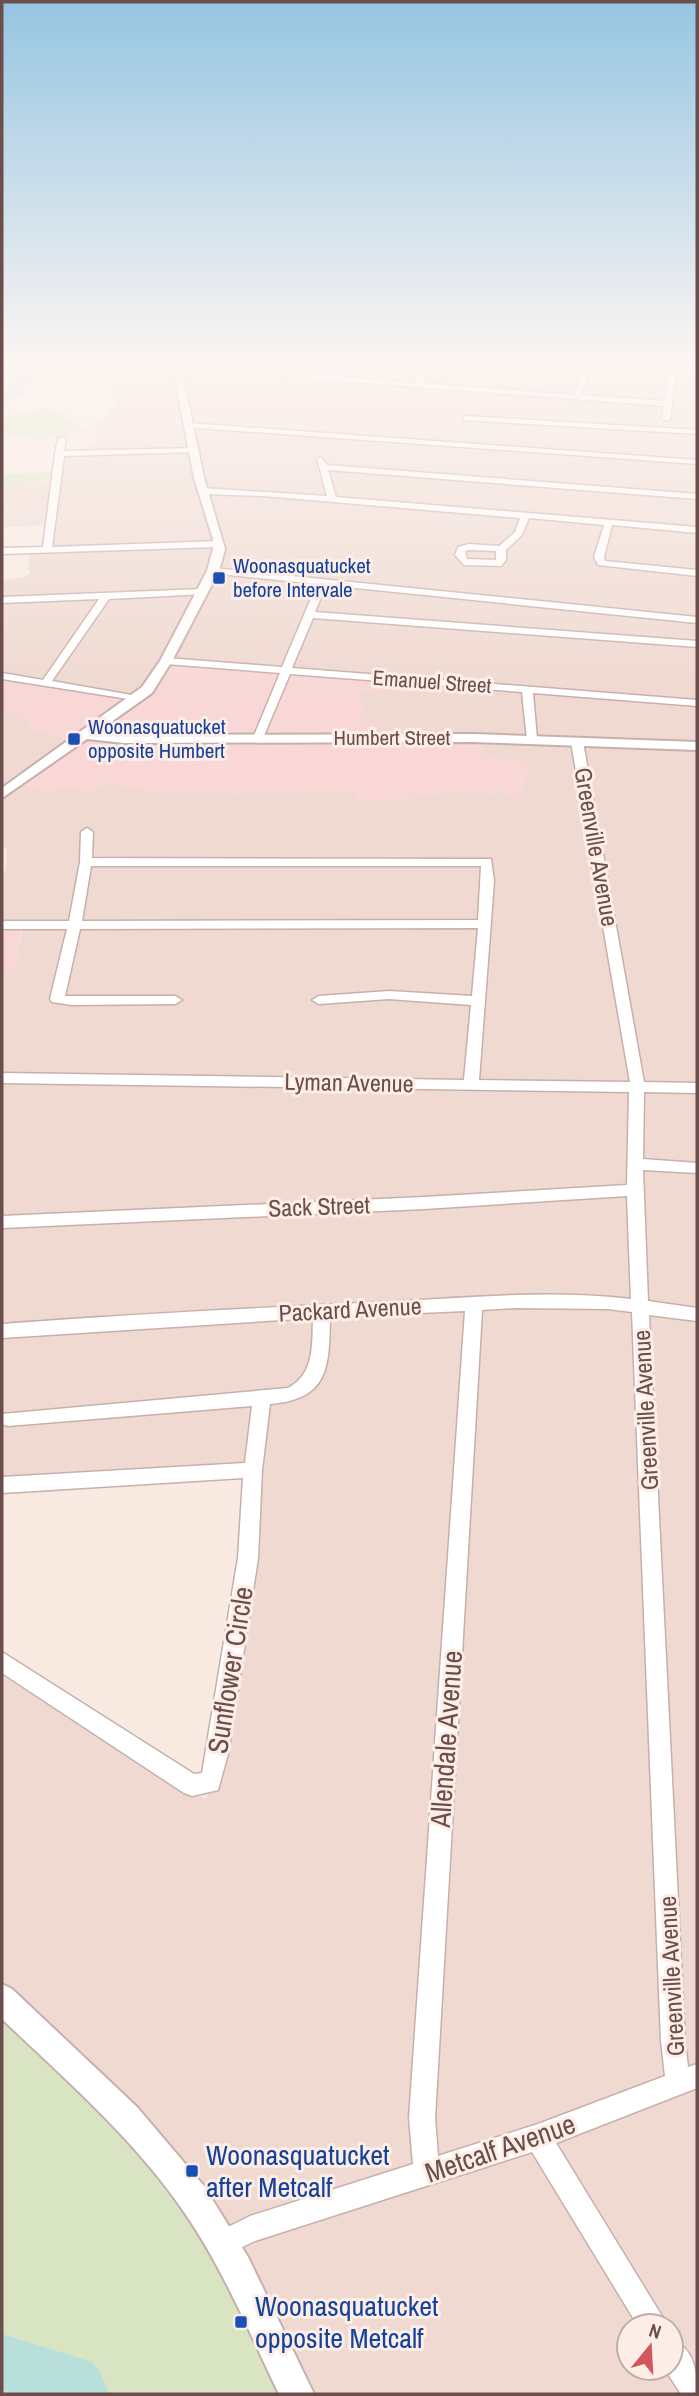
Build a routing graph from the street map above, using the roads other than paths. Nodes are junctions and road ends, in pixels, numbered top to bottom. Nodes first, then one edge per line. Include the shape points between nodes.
1 (57, 471) edge
2 (199, 471) edge
3 (325, 471) edge
4 (412, 471) edge
5 (203, 491) junction
6 (697, 496) edge
7 (332, 499) junction
8 (525, 516) junction
9 (609, 522) junction
10 (697, 530) edge
11 (218, 544) junction
12 (501, 549) dead end
13 (47, 550) junction
14 (2, 551) edge
15 (213, 571) junction
16 (697, 573) edge
17 (323, 582) junction
18 (202, 592) junction
19 (107, 594) junction
20 (2, 600) edge
21 (310, 615) junction
22 (697, 620) edge
23 (697, 644) edge
24 (166, 661) junction
25 (287, 671) junction
26 (2, 676) edge
27 (46, 682) junction
28 (527, 690) junction
29 (136, 699) junction
30 (697, 703) edge
31 (86, 735) junction
32 (258, 738) junction
33 (533, 740) junction
34 (577, 742) junction
35 (697, 746) edge
36 (2, 794) edge
37 (87, 832) dead end
38 (86, 862) junction
39 (75, 924) junction
40 (483, 924) junction
41 (2, 925) edge
42 (175, 1000) dead end
43 (319, 1000) dead end
44 (476, 1001) junction
45 (2, 1077) edge
46 (471, 1084) junction
47 (638, 1087) junction
48 (697, 1087) edge
49 (635, 1164) junction
50 (697, 1168) edge
51 (635, 1190) junction
52 (2, 1222) edge
53 (474, 1304) junction
54 (641, 1308) junction
55 (322, 1312) junction
56 (697, 1314) edge
57 (2, 1331) edge
58 (262, 1398) junction
59 (9, 1419) dead end
60 (253, 1470) junction
61 (2, 1485) edge
62 (2, 1662) edge
63 (2, 1999) edge
64 (688, 2080) edge
65 (538, 2137) junction
66 (427, 2173) junction
67 (223, 2243) junction
68 (645, 2312) edge
69 (685, 2375) edge
70 (297, 2394) edge
71 (697, 2394) edge

1 - 13 street
2 - 5 street
3 - 7 street
4 - 6 street
5 - 7 street
5 - 11 street
7 - 8 street
8 - 9 street
8 - 12 street via 519,533
9 - 10 street
9 - 16 street via 601,563
11 - 13 street
11 - 15 street
13 - 14 street
15 - 17 street
15 - 18 street
17 - 21 street
17 - 22 street
18 - 19 street
18 - 24 street
19 - 20 street
19 - 27 street
21 - 23 street
21 - 25 street
24 - 25 street, Emanuel Street
24 - 29 street
25 - 28 street, Emanuel Street
25 - 32 street
26 - 27 street
27 - 29 street
28 - 30 street, Emanuel Street
28 - 33 street
29 - 31 street
31 - 32 street, Humbert Street
31 - 36 street
32 - 33 street, Humbert Street
33 - 34 street, Humbert Street
34 - 35 street, Humbert Street
34 - 47 street, Greenville Avenue
37 - 38 street
38 - 39 street
38 - 40 street via 487,862
39 - 40 street
39 - 41 street
39 - 42 street via 57,999
40 - 44 street
43 - 44 street via 389,995
44 - 46 street
45 - 46 street, Lyman Avenue
46 - 47 street, Lyman Avenue
47 - 48 street, Lyman Avenue
47 - 49 street, Greenville Avenue
49 - 50 street
49 - 51 street, Greenville Avenue
51 - 52 street, Sack Street
51 - 54 street, Greenville Avenue
53 - 54 street, Packard Avenue via 608,1303
53 - 55 street, Packard Avenue
53 - 66 street, Allendale Avenue via 422,2118
54 - 56 street, Packard Avenue
54 - 64 street, Greenville Avenue via 673,2041
55 - 57 street, Packard Avenue
55 - 58 street via 312,1382 304,1391
58 - 59 street
58 - 60 street, Sunflower Circle
60 - 61 street
60 - 62 street, Sunflower Circle via 248,1558 210,1782 192,1785
63 - 67 street via 138,2128 194,2197
64 - 65 street, Metcalf Avenue
65 - 66 street, Metcalf Avenue
65 - 68 street
66 - 67 street, Metcalf Avenue via 250,2229
67 - 70 street
69 - 71 street

